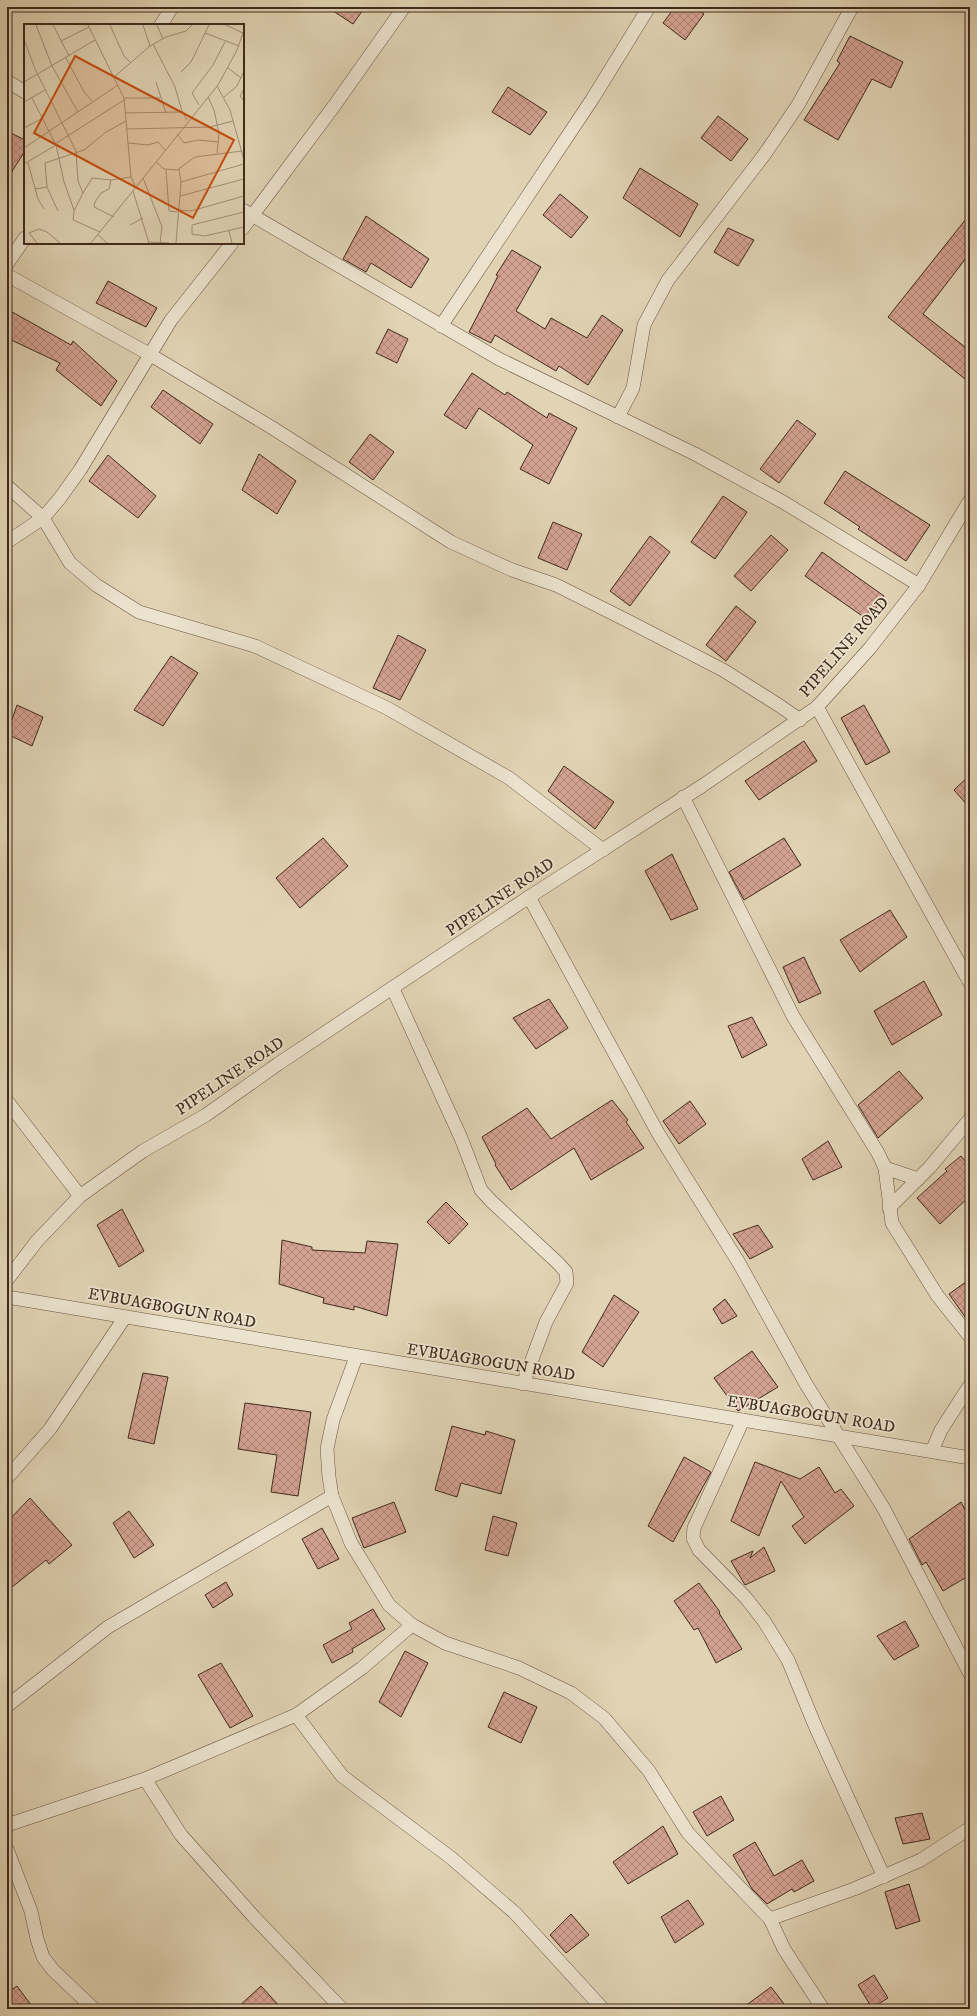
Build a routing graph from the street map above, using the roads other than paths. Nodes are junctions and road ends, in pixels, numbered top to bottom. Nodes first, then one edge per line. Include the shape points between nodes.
1 (172, 7) edge
2 (404, 7) edge
3 (649, 7) edge
4 (852, 7) edge
5 (162, 24) edge
6 (7, 82) edge
7 (24, 91) edge
8 (248, 213) edge
9 (244, 225) edge
10 (24, 239) edge
11 (231, 244) edge
12 (7, 264) edge
13 (7, 275) edge
14 (441, 326) junction
15 (149, 354) junction
16 (618, 417) junction
17 (7, 486) edge
18 (970, 500) edge
19 (43, 518) junction
20 (7, 542) edge
21 (919, 586) junction
22 (817, 707) junction
23 (800, 720) junction
24 (683, 797) junction
25 (603, 850) junction
26 (529, 897) junction
27 (970, 983) edge
28 (393, 989) junction
29 (7, 1101) edge
30 (970, 1119) edge
31 (885, 1168) junction
32 (918, 1179) junction
33 (80, 1196) junction
34 (889, 1208) junction
35 (7, 1280) edge
36 (7, 1298) edge
37 (125, 1318) junction
38 (970, 1337) edge
39 (356, 1357) junction
40 (523, 1384) junction
41 (970, 1385) edge
42 (743, 1420) junction
43 (839, 1435) junction
44 (932, 1451) junction
45 (970, 1458) edge
46 (7, 1478) edge
47 (332, 1496) junction
48 (412, 1625) junction
49 (970, 1674) edge
50 (7, 1706) edge
51 (296, 1715) junction
52 (145, 1780) junction
53 (7, 1826) edge
54 (970, 1828) edge
55 (7, 1849) edge
56 (884, 1877) junction
57 (770, 1919) junction
58 (94, 2009) edge
59 (342, 2009) edge
60 (604, 2009) edge
61 (823, 2009) edge

1 - 5 street
2 - 8 street via 334,106
3 - 14 street via 593,98
4 - 16 street via 798,105 764,155 668,280 644,325 633,388
6 - 7 street
8 - 9 street
8 - 14 street
10 - 12 street
11 - 15 street via 171,320
13 - 15 street
14 - 16 street via 498,359
15 - 19 street via 80,470
15 - 23 street via 271,427 451,542 512,570 556,585 626,620 723,670
16 - 21 street via 695,454 782,502
17 - 19 street
18 - 21 street, PIPELINE ROAD
19 - 20 street
19 - 25 street via 70,563 96,585 139,612 255,646 387,708 509,778
21 - 22 street, PIPELINE ROAD via 870,648
22 - 23 street, PIPELINE ROAD
22 - 27 street
23 - 24 street, PIPELINE ROAD
24 - 25 street, PIPELINE ROAD
24 - 31 street via 793,1016 864,1128
25 - 26 street, PIPELINE ROAD
26 - 28 street, PIPELINE ROAD
26 - 43 street via 658,1133 739,1263 806,1384
28 - 33 street, PIPELINE ROAD via 278,1064 206,1115 144,1151
28 - 40 street via 461,1138 481,1190 566,1272 567,1283 546,1322
29 - 33 street
30 - 32 street
31 - 32 street
31 - 34 street
32 - 34 street
33 - 35 street, PIPELINE ROAD via 37,1240
34 - 38 street via 892,1223 902,1240 937,1295
36 - 37 street, EVBUAGBOGUN ROAD
37 - 39 street, EVBUAGBOGUN ROAD
37 - 46 street via 50,1428
39 - 40 street, EVBUAGBOGUN ROAD
39 - 47 street via 333,1420 327,1449
40 - 42 street, EVBUAGBOGUN ROAD
41 - 44 street via 941,1430
42 - 43 street, EVBUAGBOGUN ROAD
42 - 56 street via 694,1528 693,1538 699,1550 746,1598 764,1621 788,1660
43 - 44 street, EVBUAGBOGUN ROAD
43 - 49 street via 884,1509
44 - 45 street, EVBUAGBOGUN ROAD
47 - 48 street via 351,1543 389,1605
47 - 50 street via 108,1627
48 - 51 street via 362,1668
48 - 57 street via 445,1643 519,1668 571,1693 604,1718 649,1771 688,1833
51 - 52 street
51 - 60 street via 342,1776 450,1857 515,1913
52 - 53 street
52 - 59 street via 181,1835 254,1917
54 - 56 street via 921,1860
55 - 58 street via 31,1911 43,1957
56 - 57 street
57 - 61 street via 784,1949

